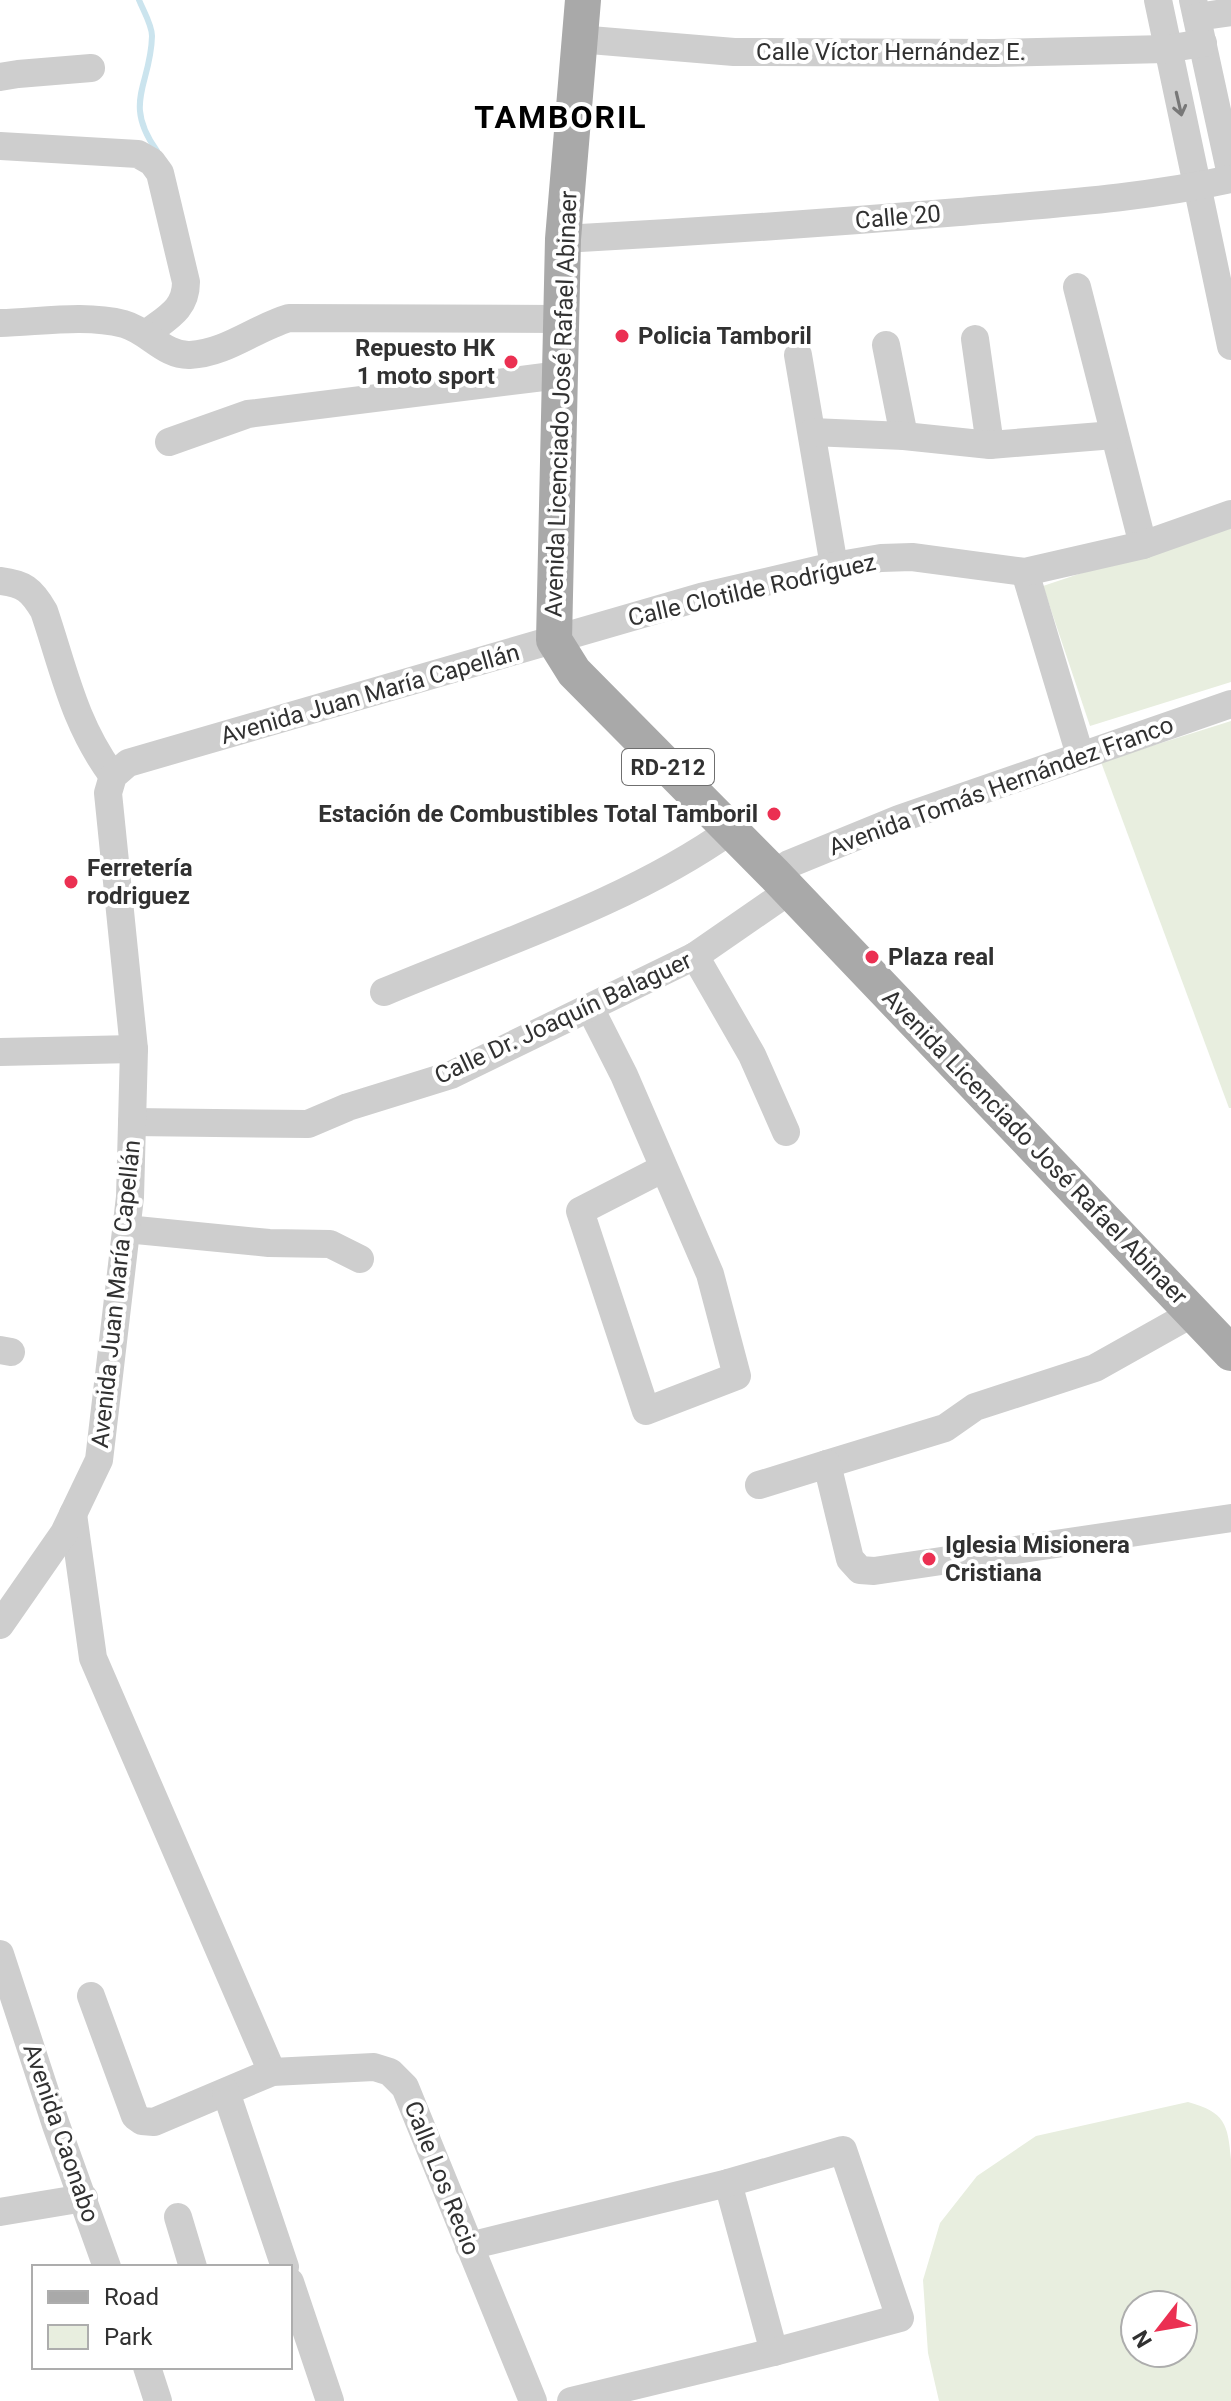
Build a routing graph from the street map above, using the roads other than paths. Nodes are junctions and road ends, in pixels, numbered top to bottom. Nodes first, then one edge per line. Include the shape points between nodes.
1 (583, 0) edge
2 (1158, 0) edge
3 (1231, 12) edge
4 (1197, 20) edge
5 (578, 39) junction
6 (1166, 49) junction
7 (91, 68) dead end
8 (0, 77) edge
9 (0, 145) edge
10 (1231, 177) edge
11 (1198, 187) junction
12 (563, 239) junction
13 (1077, 287) dead end
14 (561, 319) junction
15 (0, 323) edge
16 (146, 334) junction
17 (975, 339) dead end
18 (886, 345) dead end
19 (1231, 346) edge
20 (798, 355) dead end
21 (560, 375) junction
22 (812, 432) junction
23 (1114, 435) junction
24 (904, 436) junction
25 (169, 442) dead end
26 (990, 445) junction
27 (1231, 514) edge
28 (1143, 545) junction
29 (834, 566) junction
30 (1025, 572) junction
31 (0, 581) edge
32 (554, 640) junction
33 (1231, 704) edge
34 (1080, 755) junction
35 (113, 776) junction
36 (731, 830) junction
37 (782, 882) junction
38 (695, 956) junction
39 (384, 992) dead end
40 (590, 1008) junction
41 (134, 1049) junction
42 (0, 1052) edge
43 (132, 1122) junction
44 (786, 1132) dead end
45 (662, 1169) junction
46 (126, 1229) junction
47 (360, 1259) dead end
48 (1193, 1313) junction
49 (1231, 1353) edge
50 (827, 1464) junction
51 (759, 1485) dead end
52 (73, 1514) junction
53 (1231, 1518) edge
54 (0, 1625) edge
55 (0, 1954) edge
56 (91, 1996) dead end
57 (272, 2072) junction
58 (226, 2092) junction
59 (728, 2183) junction
60 (84, 2198) junction
61 (0, 2212) edge
62 (178, 2217) dead end
63 (469, 2246) junction
64 (106, 2265) edge
65 (192, 2265) edge
66 (284, 2265) edge
67 (292, 2297) edge
68 (774, 2352) junction
69 (148, 2369) edge
70 (158, 2401) edge
71 (330, 2401) edge
72 (533, 2401) edge
73 (571, 2401) edge

1 - 5 main road, Avenida Licenciado José Rafael Abinaer
2 - 6 street
3 - 4 street, Calle Víctor Hernández E.
4 - 6 street, Calle Víctor Hernández E.
4 - 10 street
5 - 6 street, Calle Víctor Hernández E. via 750,52
5 - 12 main road, Avenida Licenciado José Rafael Abinaer
6 -> 11 street
7 - 8 street
9 - 16 street via 138,154 152,162 160,173 186,298
10 - 11 street, Calle 20
11 - 12 street, Calle 20 via 754,229
11 - 19 street
12 - 14 main road, Avenida Licenciado José Rafael Abinaer
13 - 23 street
14 - 16 street via 289,318 212,352 187,355 170,352
14 - 21 main road, Avenida Licenciado José Rafael Abinaer
15 - 16 street via 97,320
17 - 26 street
18 - 24 street
20 - 22 street
21 - 25 street via 248,414
21 - 32 main road, Avenida Licenciado José Rafael Abinaer
22 - 24 street
22 - 29 street
23 - 26 street
23 - 28 street
24 - 26 street
27 - 28 street, Calle Clotilde Rodríguez
28 - 30 street, Calle Clotilde Rodríguez
29 - 30 street, Calle Clotilde Rodríguez via 912,557
29 - 32 street, Calle Clotilde Rodríguez via 701,597
30 - 34 street
31 - 35 street via 20,584 40,603 75,709 92,749
32 - 35 street, Avenida Juan María Capellán via 128,763
32 - 36 main road, Avenida Licenciado José Rafael Abinaer / RD-212 via 574,672
33 - 34 street, Avenida Tomás Hernández Franco
34 - 37 street, Avenida Tomás Hernández Franco via 789,864
35 - 41 street, Avenida Juan María Capellán via 108,793
36 - 37 main road, Avenida Licenciado José Rafael Abinaer / RD-212
36 - 39 street via 620,893
37 - 38 street, Calle Dr. Joaquín Balaguer
37 - 48 main road, Avenida Licenciado José Rafael Abinaer / RD-212
38 - 40 street, Calle Dr. Joaquín Balaguer
38 - 44 street via 752,1055
40 - 43 street, Calle Dr. Joaquín Balaguer via 451,1075 308,1124
40 - 45 street
41 - 42 street
41 - 43 street, Avenida Juan María Capellán
43 - 46 street, Avenida Juan María Capellán
45 - 45 street via 580,1211 646,1411 737,1376 710,1274
46 - 47 street via 330,1244
46 - 52 street, Avenida Juan María Capellán via 99,1460
48 - 49 main road, Avenida Licenciado José Rafael Abinaer / RD-212
48 - 50 street via 1095,1368 975,1407 945,1428
50 - 51 street
50 - 53 street via 850,1559 860,1570
52 - 54 street, Avenida Juan María Capellán
52 - 57 street via 93,1658
55 - 60 street, Avenida Caonabo
56 - 58 street, Calle Los Recio via 135,2116 142,2121 154,2122
57 - 58 street, Calle Los Recio
57 - 63 street, Calle Los Recio via 374,2067 390,2072 405,2087
58 - 66 street
59 - 63 street
59 - 68 street
59 - 68 street via 843,2150 900,2318
60 - 61 street
60 - 64 street, Avenida Caonabo
62 - 65 street
63 - 72 street, Calle Los Recio
67 - 71 street
68 - 73 street
69 - 70 street

